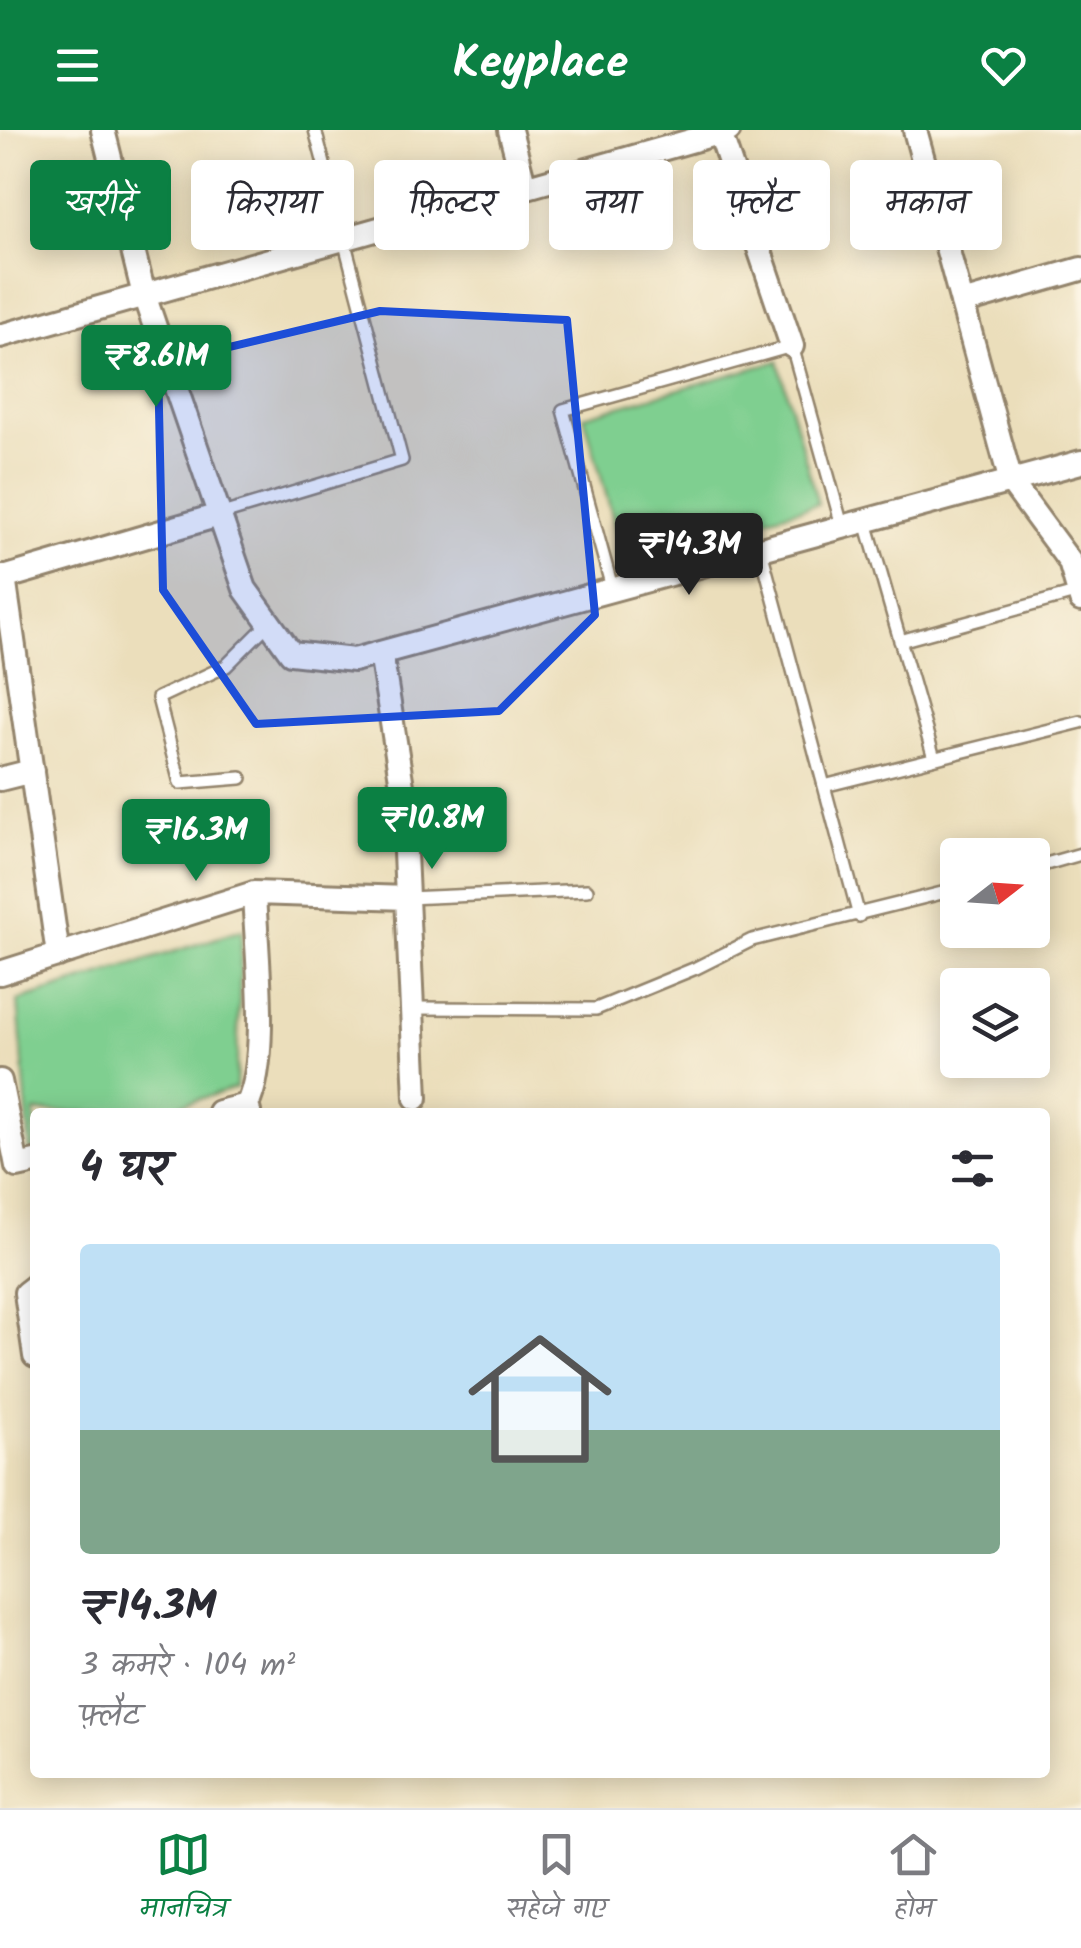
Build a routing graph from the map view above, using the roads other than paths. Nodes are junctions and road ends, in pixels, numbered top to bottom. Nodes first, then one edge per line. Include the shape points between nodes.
1 (102, 130) edge
2 (315, 130) edge
3 (510, 130) edge
4 (916, 130) edge
5 (723, 131) edge
6 (323, 160) edge
7 (518, 160) edge
8 (529, 187) edge
9 (305, 250) edge
10 (347, 250) edge
11 (1081, 269) edge
12 (144, 295) junction
13 (962, 303) junction
14 (0, 336) edge
15 (792, 346) junction
16 (1081, 462) edge
17 (1011, 482) junction
18 (219, 515) junction
19 (854, 526) junction
20 (761, 551) junction
21 (2, 578) edge
22 (613, 591) junction
23 (1080, 596) edge
24 (270, 624) junction
25 (900, 641) junction
26 (381, 653) junction
27 (1081, 722) edge
28 (934, 758) junction
29 (32, 770) junction
30 (240, 778) dead end
31 (0, 780) edge
32 (824, 786) junction
33 (1081, 854) edge
34 (1050, 863) edge
35 (587, 890) dead end
36 (254, 893) junction
37 (940, 893) edge
38 (407, 898) junction
39 (860, 916) junction
40 (58, 955) junction
41 (0, 973) edge
42 (412, 1008) junction
43 (0, 1082) edge
44 (416, 1098) dead end
45 (248, 1108) edge
46 (30, 1163) edge
47 (30, 1290) edge
48 (30, 1321) edge

1 - 12 street
2 - 6 lane
3 - 7 street
4 - 13 street
5 - 8 street
5 - 15 street
9 - 12 street
10 - 18 lane via 402,460
11 - 13 street
12 - 14 street
12 - 18 street
13 - 17 street
15 - 19 lane
15 - 22 lane via 563,410
16 - 17 street
17 - 19 street
17 - 23 street via 1070,562
18 - 21 street
18 - 24 street via 245,590
19 - 20 street
19 - 25 lane
20 - 22 street
20 - 32 lane
21 - 29 street
22 - 26 street
23 - 25 lane
24 - 26 street via 290,652 354,660
24 - 30 lane via 226,666 158,698 180,783
25 - 28 lane
26 - 38 street via 402,786
27 - 28 lane
28 - 32 lane
29 - 31 street
29 - 40 street
32 - 39 lane
33 - 34 lane
35 - 38 lane
36 - 38 street
36 - 40 street
36 - 45 street via 259,1036
37 - 39 lane
38 - 42 street
39 - 42 lane via 752,940 596,1009
40 - 41 street
42 - 44 street
43 - 46 street via 17,1166
47 - 48 street

